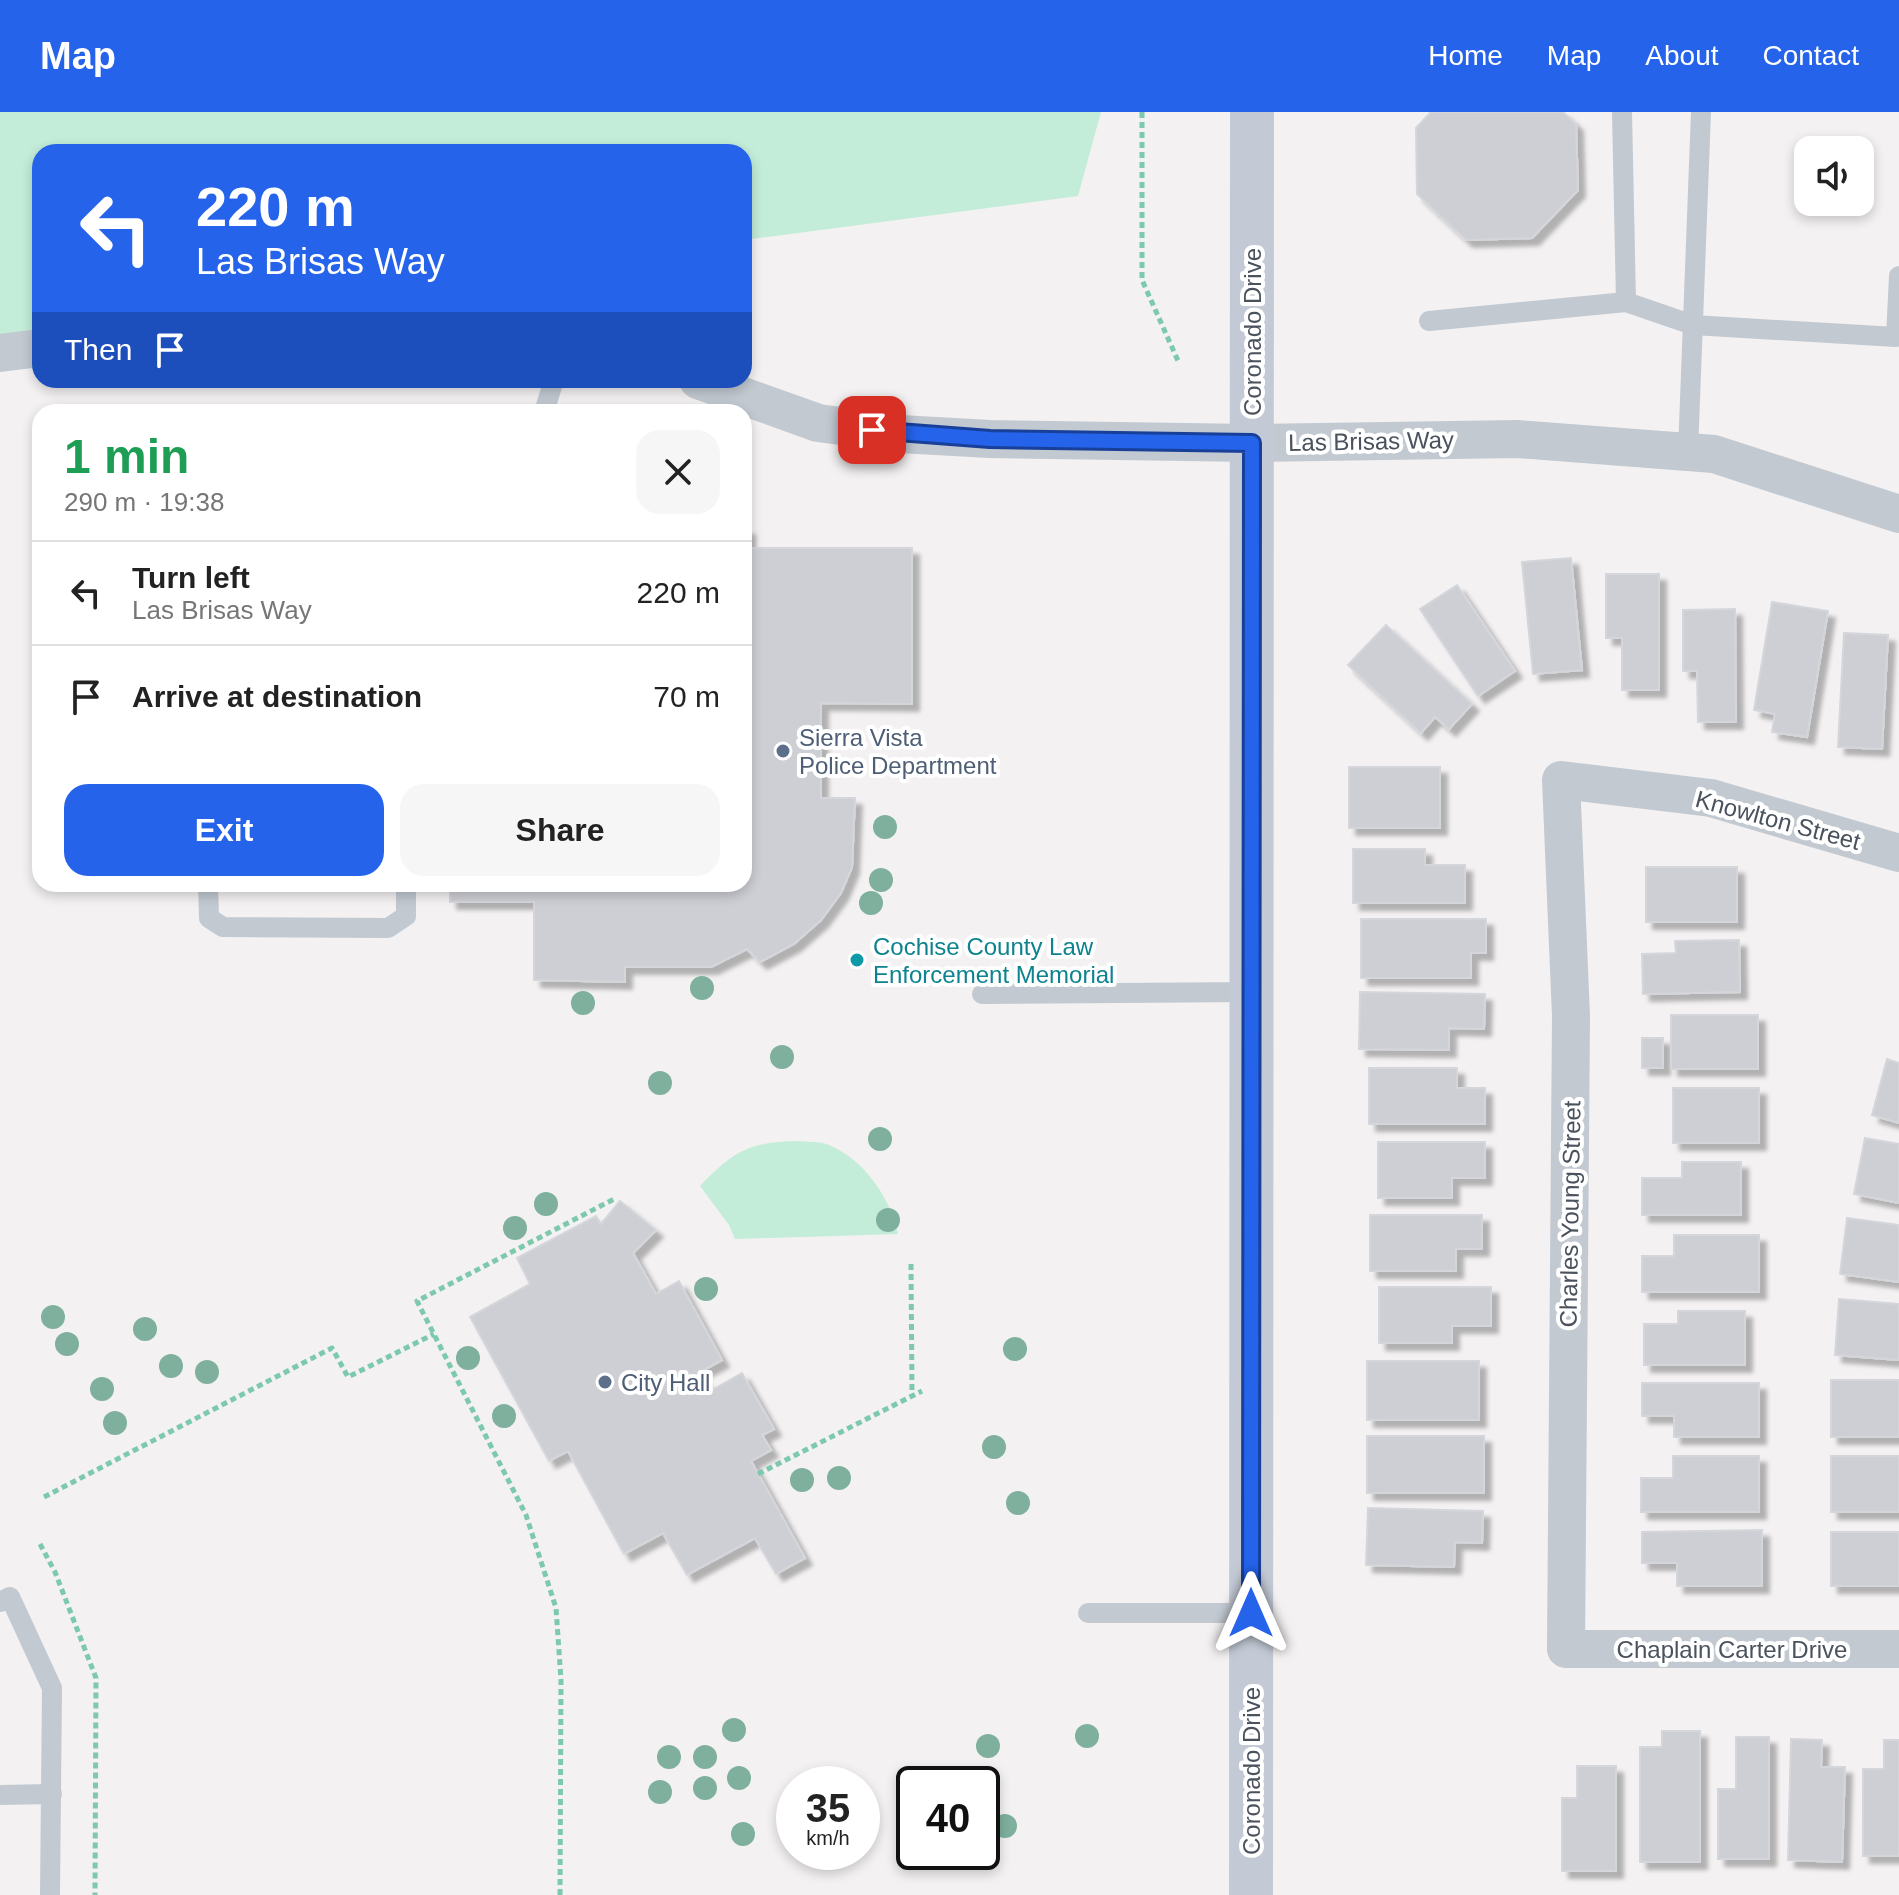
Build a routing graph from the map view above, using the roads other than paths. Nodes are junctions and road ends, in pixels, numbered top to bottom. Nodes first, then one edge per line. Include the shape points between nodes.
1 (1252, 112) edge
2 (1622, 112) edge
3 (1701, 112) edge
4 (1899, 276) edge
5 (1626, 302) junction
6 (1429, 321) dead end
7 (1693, 325) junction
8 (32, 349) edge
9 (0, 353) edge
10 (720, 388) edge
11 (1252, 443) junction
12 (1688, 452) junction
13 (1899, 514) edge
14 (1561, 780) joint
15 (1899, 853) edge
16 (208, 892) edge
17 (406, 892) edge
18 (1252, 992) junction
19 (982, 994) dead end
20 (5, 1600) edge
21 (1088, 1613) dead end
22 (1251, 1613) junction
23 (1566, 1649) joint
24 (1899, 1649) edge
25 (52, 1794) junction
26 (0, 1795) edge
27 (50, 1895) edge
28 (1251, 1895) edge

1 - 11 street, Coronado Drive
2 - 5 lane
3 - 7 lane
4 - 7 lane via 1896,337
5 - 6 lane
5 - 7 lane
7 - 12 lane
8 - 9 street
10 - 11 street, Las Brisas Way via 818,423 900,434
11 - 12 street, Las Brisas Way via 1517,439
11 - 18 street, Coronado Drive
12 - 13 street, Las Brisas Way via 1714,454
14 - 15 street, Knowlton Street via 1711,798
14 - 23 street, Charles Young Street via 1571,1016
16 - 17 lane via 209,918 223,927 358,928 388,928 406,916
18 - 19 lane
18 - 22 street, Coronado Drive
20 - 25 lane via 52,1688
21 - 22 lane
22 - 28 street, Coronado Drive
23 - 24 street, Chaplain Carter Drive
25 - 26 lane
25 - 27 lane

